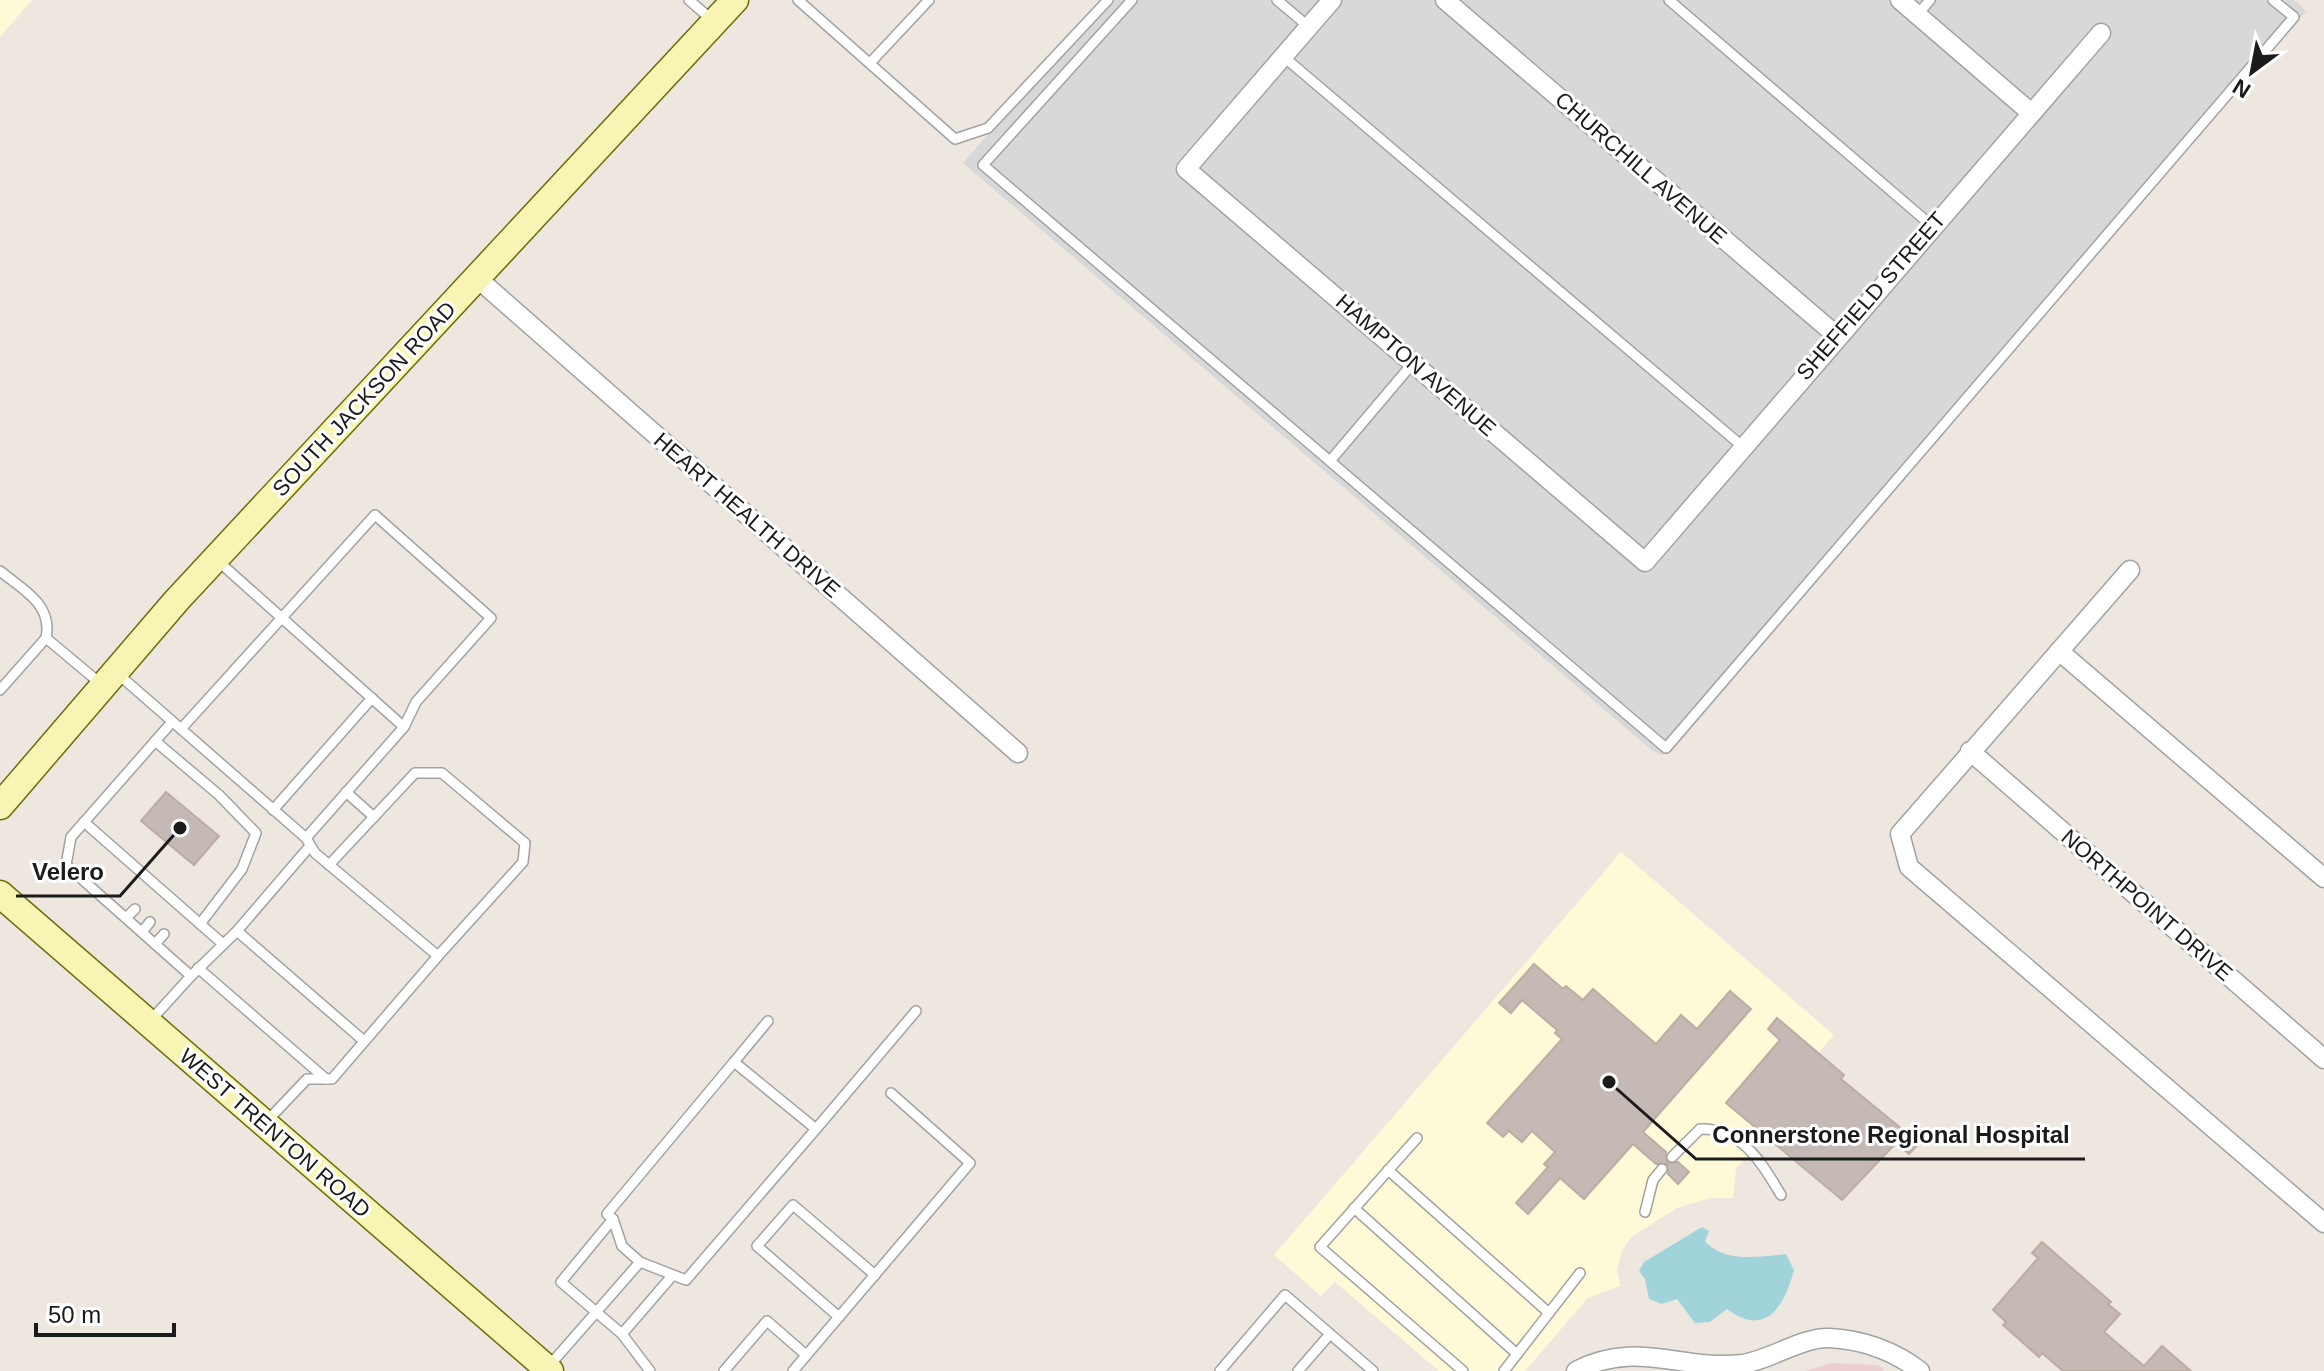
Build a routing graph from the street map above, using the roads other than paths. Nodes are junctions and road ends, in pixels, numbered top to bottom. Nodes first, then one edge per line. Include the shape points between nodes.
1 (689, 0) edge
2 (735, 0) edge
3 (798, 0) edge
4 (929, 0) edge
5 (1108, 0) edge
6 (1132, 0) edge
7 (1277, 0) edge
8 (1332, 0) edge
9 (1445, 0) edge
10 (1669, 0) edge
11 (1900, 0) edge
12 (2273, 0) edge
13 (1924, 7) edge
14 (715, 22) junction
15 (1309, 27) junction
16 (2101, 33) dead end
17 (1284, 57) junction
18 (870, 63) junction
19 (2030, 112) junction
20 (1932, 226) junction
21 (477, 278) junction
22 (1837, 336) junction
23 (1413, 363) junction
24 (1742, 446) junction
25 (1330, 461) junction
26 (216, 559) junction
27 (1645, 562) joint
28 (2130, 570) dead end
29 (0, 571) edge
30 (282, 618) junction
31 (46, 638) junction
32 (2059, 651) junction
33 (109, 679) junction
34 (0, 690) edge
35 (372, 698) junction
36 (172, 722) junction
37 (404, 727) junction
38 (181, 729) junction
39 (155, 741) junction
40 (1970, 751) junction
41 (1018, 753) dead end
42 (346, 792) junction
43 (0, 806) edge
44 (273, 810) junction
45 (374, 817) junction
46 (84, 822) junction
47 (96, 832) junction
48 (87, 842) dead end
49 (308, 842) junction
50 (108, 843) junction
51 (100, 852) dead end
52 (123, 856) junction
53 (115, 865) dead end
54 (329, 865) junction
55 (86, 867) dead end
56 (141, 872) junction
57 (79, 876) junction
58 (2324, 878) edge
59 (101, 881) dead end
60 (133, 881) dead end
61 (155, 885) junction
62 (94, 890) junction
63 (0, 894) edge
64 (147, 894) dead end
65 (120, 896) dead end
66 (171, 899) junction
67 (112, 906) junction
68 (163, 908) dead end
69 (135, 909) dead end
70 (185, 911) junction
71 (126, 918) junction
72 (177, 919) dead end
73 (150, 922) dead end
74 (200, 924) junction
75 (237, 931) junction
76 (142, 932) junction
77 (164, 934) dead end
78 (155, 944) junction
79 (223, 944) junction
80 (438, 956) junction
81 (195, 972) junction
82 (916, 1011) dead end
83 (768, 1021) dead end
84 (148, 1023) junction
85 (364, 1041) junction
86 (2324, 1059) edge
87 (734, 1062) junction
88 (326, 1079) junction
89 (891, 1093) dead end
90 (264, 1123) junction
91 (816, 1129) junction
92 (1417, 1138) dead end
93 (1672, 1157) dead end
94 (1662, 1169) dead end
95 (1388, 1170) junction
96 (1781, 1195) dead end
97 (1354, 1208) junction
98 (1645, 1212) dead end
99 (613, 1219) junction
100 (2324, 1223) edge
101 (640, 1262) junction
102 (1580, 1273) dead end
103 (875, 1275) junction
104 (672, 1276) junction
105 (596, 1312) junction
106 (1549, 1313) junction
107 (839, 1317) junction
108 (622, 1334) junction
109 (1330, 1334) junction
110 (1517, 1354) junction
111 (806, 1355) junction
112 (548, 1370) edge
113 (650, 1371) edge
114 (724, 1371) edge
115 (793, 1371) edge
116 (1220, 1371) edge
117 (1298, 1371) edge
118 (1373, 1371) edge
119 (1463, 1371) edge
120 (1504, 1371) edge
121 (1576, 1371) edge
122 (1920, 1371) edge

1 - 14 lane
2 - 14 main road, SOUTH JACKSON ROAD
3 - 18 lane
4 - 18 lane
5 - 18 lane via 988,128 955,139
6 - 25 lane via 983,165
7 - 15 lane
8 - 15 street
9 - 22 street, CHURCHILL AVENUE
10 - 20 lane
11 - 13 street
12 - 25 lane via 2294,17 1666,748
13 - 19 street
14 - 21 main road, SOUTH JACKSON ROAD
15 - 17 street
16 - 19 street, SHEFFIELD STREET
17 - 23 street, HAMPTON AVENUE via 1186,169
17 - 24 lane
19 - 20 street, SHEFFIELD STREET
20 - 22 street, SHEFFIELD STREET
21 - 26 main road, SOUTH JACKSON ROAD
21 - 41 street, HEART HEALTH DRIVE
22 - 24 street, SHEFFIELD STREET
23 - 25 lane
23 - 27 street, HAMPTON AVENUE
24 - 27 street, SHEFFIELD STREET
26 - 30 lane
26 - 33 main road, SOUTH JACKSON ROAD
28 - 32 street
29 - 31 lane via 45,608
30 - 35 lane
30 - 37 lane via 375,515 491,618 416,702
30 - 38 lane
31 - 33 lane
31 - 34 lane
32 - 40 street
32 - 58 street
33 - 36 lane
33 - 43 main road, SOUTH JACKSON ROAD
35 - 37 lane
35 - 44 lane
36 - 38 lane
36 - 39 lane
37 - 42 lane
38 - 44 lane
39 - 46 lane
39 - 74 lane via 256,833 242,869
40 - 86 street, NORTHPOINT DRIVE
40 - 100 street via 1900,834 1909,867
42 - 45 lane
42 - 49 lane
44 - 49 lane
45 - 54 lane
45 - 80 lane via 415,773 442,773 525,843 523,862
46 - 47 lane
46 - 57 lane via 71,837 70,861
47 - 48 lane
47 - 50 lane
49 - 54 lane
49 - 75 lane
50 - 51 lane
50 - 52 lane
52 - 53 lane
52 - 56 lane
54 - 80 lane
55 - 57 lane
56 - 60 lane
56 - 61 lane
57 - 62 lane
59 - 62 lane
61 - 64 lane
61 - 66 lane
62 - 67 lane
63 - 84 main road, WEST TRENTON ROAD
65 - 67 lane
66 - 68 lane
66 - 70 lane
67 - 71 lane
69 - 71 lane
70 - 72 lane
70 - 74 lane
71 - 76 lane
73 - 76 lane
74 - 79 lane
75 - 79 lane
75 - 85 lane
76 - 78 lane
77 - 78 lane
78 - 81 lane
79 - 81 lane
80 - 85 lane
81 - 84 lane
81 - 88 lane
82 - 91 lane
83 - 87 lane
84 - 90 main road, WEST TRENTON ROAD
85 - 88 lane via 332,1079
87 - 91 lane
87 - 99 lane via 607,1214
88 - 90 lane via 307,1079
89 - 103 lane via 970,1163
90 - 112 main road, WEST TRENTON ROAD
91 - 104 lane via 686,1280
92 - 95 lane
93 - 96 lane via 1700,1129 1720,1129 1762,1164
94 - 98 lane via 1653,1180
95 - 97 lane
95 - 106 lane
97 - 110 lane
97 - 119 lane via 1320,1247
99 - 101 lane via 622,1246
99 - 105 lane via 561,1282
101 - 104 lane
101 - 105 lane
102 - 106 lane
103 - 107 lane
103 - 107 lane via 793,1205 757,1246
104 - 108 lane
105 - 108 lane
105 - 112 lane
106 - 110 lane
107 - 111 lane
108 - 113 lane
109 - 116 lane via 1285,1295
109 - 117 lane
109 - 118 lane
110 - 120 lane
111 - 114 lane via 767,1321
111 - 115 lane
121 - 122 street via 1601,1358 1648,1356 1702,1367 1745,1364 1827,1338 1881,1347

